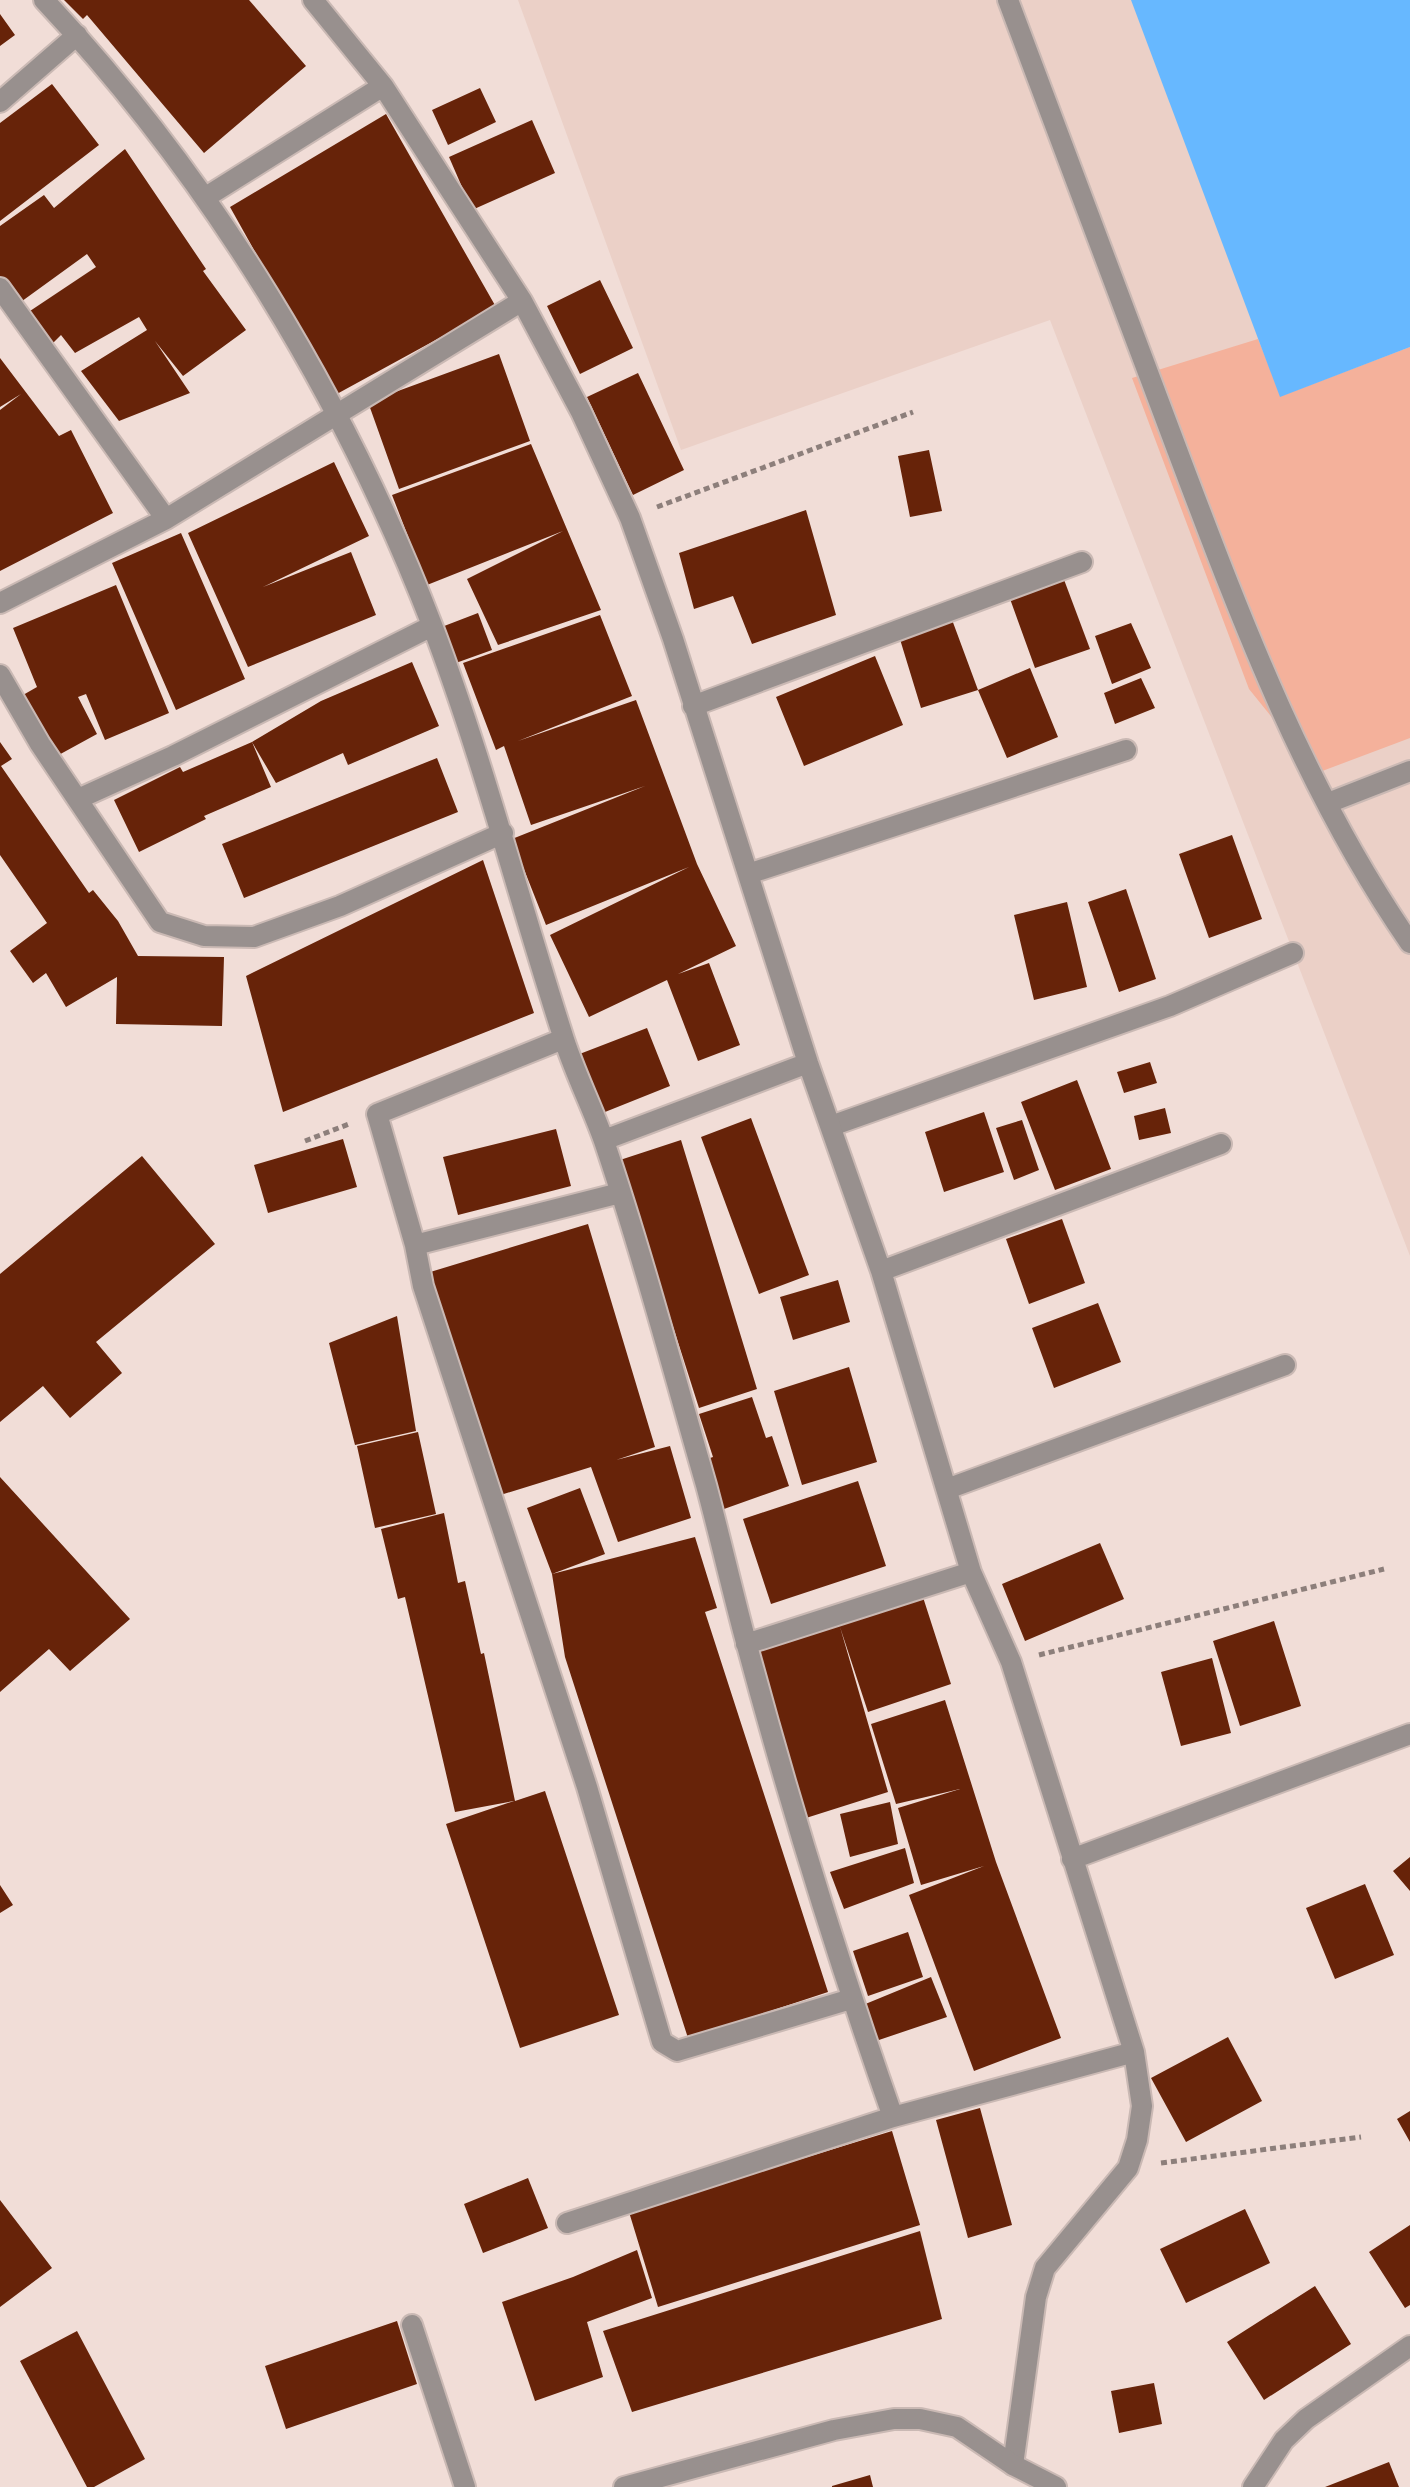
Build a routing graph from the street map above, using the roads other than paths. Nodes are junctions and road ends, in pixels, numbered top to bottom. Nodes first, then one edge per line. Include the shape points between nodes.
1 (44, 0) edge
2 (313, 0) edge
3 (1008, 0) edge
4 (77, 35) junction
5 (383, 86) junction
6 (0, 102) edge
7 (206, 197) junction
8 (0, 288) edge
9 (522, 301) junction
10 (338, 414) junction
11 (166, 519) junction
12 (1082, 562) dead end
13 (0, 603) edge
14 (432, 626) junction
15 (0, 675) edge
16 (693, 706) junction
17 (1126, 750) dead end
18 (1410, 771) edge
19 (78, 799) junction
20 (1328, 803) junction
21 (503, 833) junction
22 (748, 874) junction
23 (1410, 943) edge
24 (1293, 953) dead end
25 (563, 1039) junction
26 (808, 1063) junction
27 (831, 1126) junction
28 (604, 1140) junction
29 (1221, 1144) dead end
30 (620, 1193) junction
31 (415, 1245) junction
32 (881, 1271) junction
33 (1285, 1365) dead end
34 (947, 1489) junction
35 (971, 1572) junction
36 (746, 1644) junction
37 (1410, 1734) edge
38 (1072, 1859) junction
39 (851, 1999) junction
40 (1134, 2052) junction
41 (893, 2117) junction
42 (567, 2223) dead end
43 (412, 2325) dead end
44 (1410, 2346) edge
45 (1013, 2465) junction
46 (465, 2487) edge
47 (624, 2487) edge
48 (1056, 2487) edge
49 (1253, 2487) edge

1 - 4 street
2 - 5 street
3 - 20 street via 1234,600 1298,753
4 - 6 street
4 - 7 street
5 - 7 street
5 - 9 street
7 - 10 street
8 - 11 street
9 - 10 street
9 - 16 street via 630,518
10 - 11 street
10 - 14 street
11 - 13 street
12 - 16 street
14 - 19 street
14 - 21 street
15 - 19 street
16 - 22 street
17 - 22 street
18 - 20 street
19 - 21 street via 160,922 204,936 254,937 340,906
20 - 23 street
21 - 25 street
22 - 26 street
24 - 27 street via 1170,1006
25 - 28 street
25 - 31 street via 377,1114
26 - 27 street
26 - 28 street
27 - 32 street
28 - 30 street
29 - 32 street
30 - 31 street
30 - 36 street
31 - 39 street via 423,1286 587,1787 662,2042 677,2051
32 - 34 street
33 - 34 street
34 - 35 street
35 - 36 street
35 - 38 street via 1011,1662
36 - 39 street
37 - 38 street
38 - 40 street
39 - 41 street
40 - 41 street
40 - 45 street via 1142,2106 1128,2168 1045,2268 1036,2297
41 - 42 street
43 - 46 street
44 - 49 street via 1306,2419 1284,2440
45 - 47 street via 957,2427 894,2419
45 - 48 street

